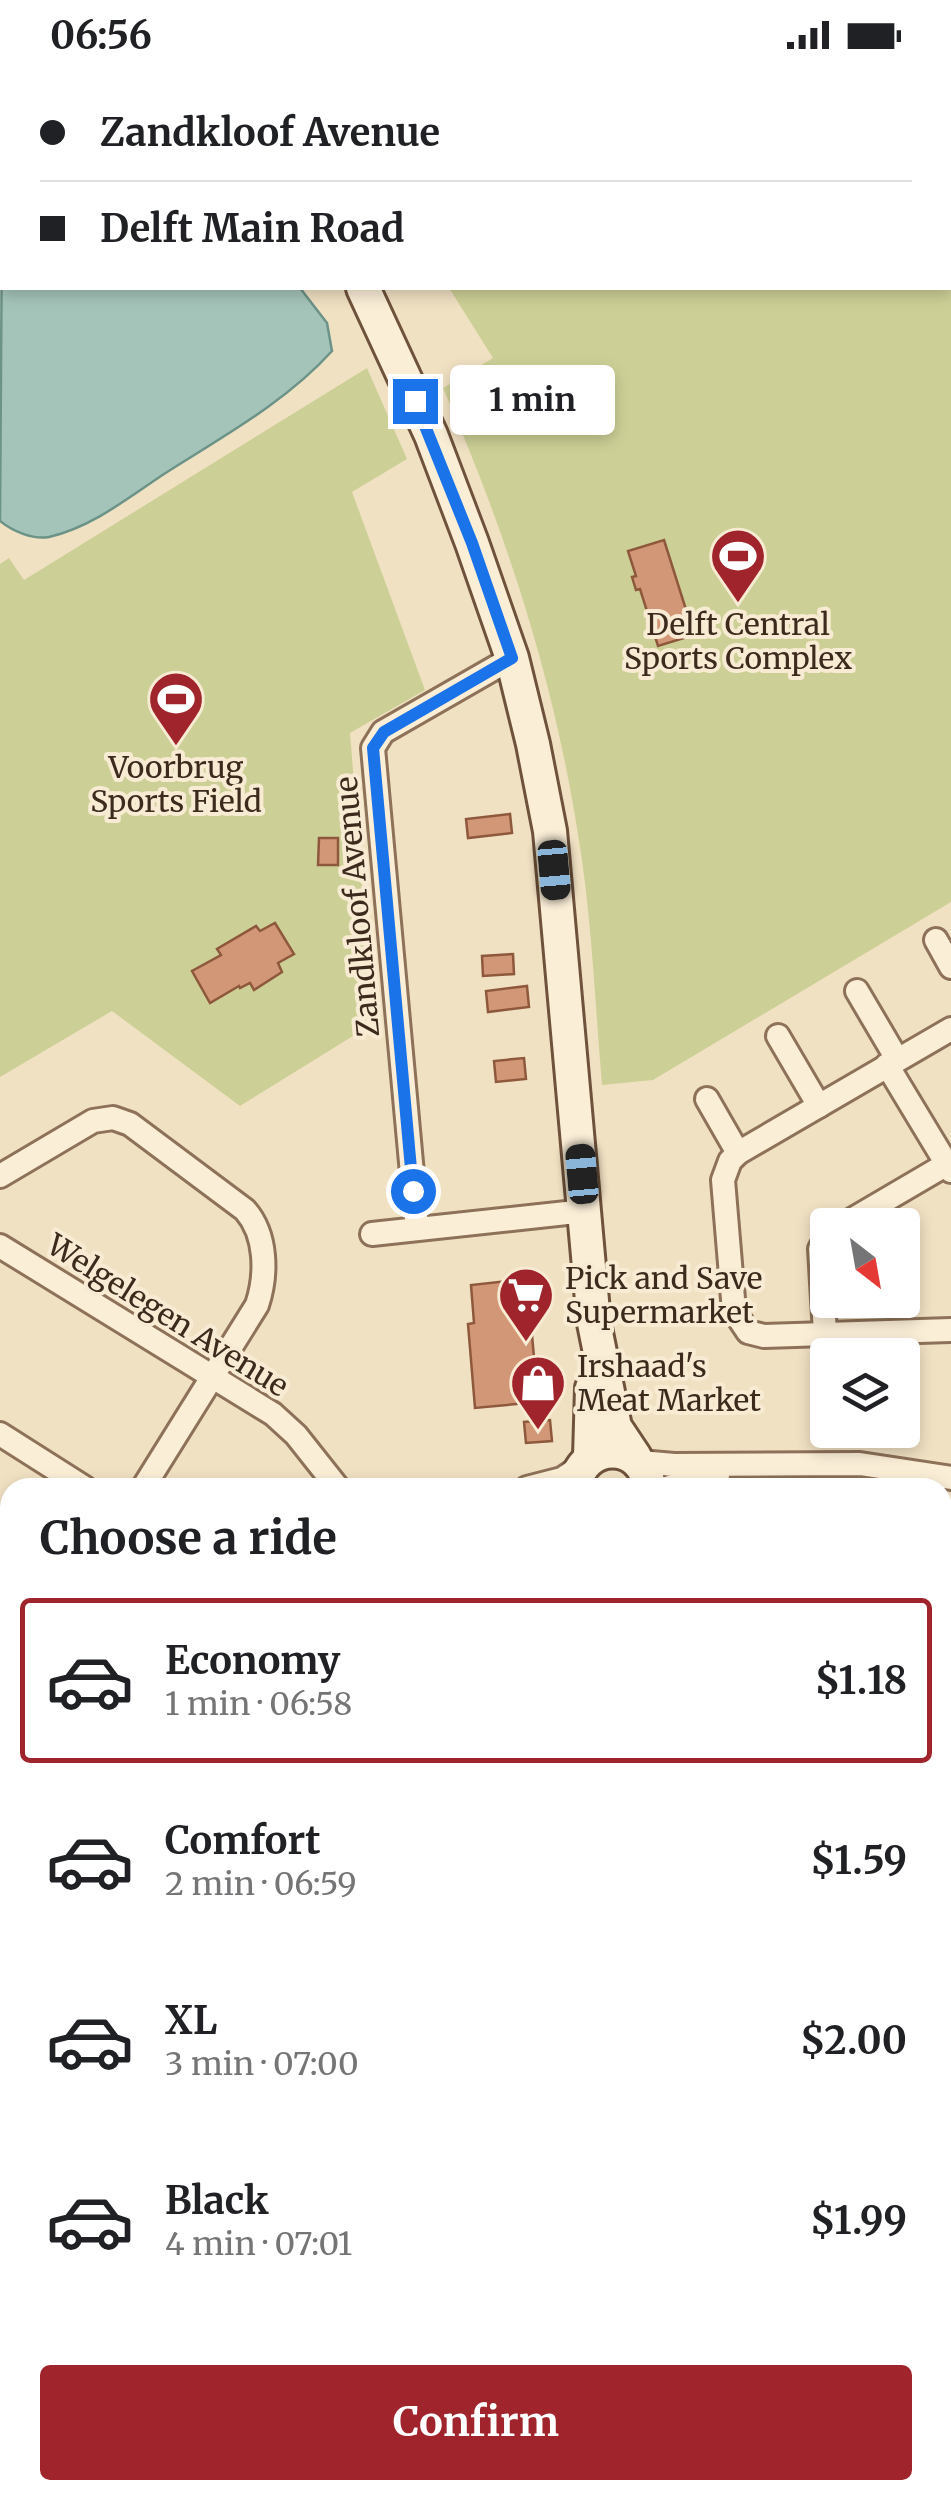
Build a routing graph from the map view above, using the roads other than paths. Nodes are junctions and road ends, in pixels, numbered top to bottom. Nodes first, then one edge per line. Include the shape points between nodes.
1 (364, 290) edge
2 (512, 658) junction
3 (936, 940) dead end
4 (951, 967) edge
5 (857, 991) dead end
6 (951, 1028) edge
7 (778, 1036) dead end
8 (892, 1062) junction
9 (706, 1099) dead end
10 (819, 1106) junction
11 (738, 1153) junction
12 (949, 1168) edge
13 (0, 1176) edge
14 (875, 1208) edge
15 (585, 1211) junction
16 (416, 1228) junction
17 (372, 1234) dead end
18 (0, 1246) edge
19 (824, 1318) edge
20 (594, 1324) junction
21 (951, 1330) edge
22 (825, 1333) junction
23 (212, 1375) junction
24 (0, 1434) edge
25 (770, 1465) junction
26 (641, 1469) edge
27 (582, 1470) edge
28 (70, 1478) edge
29 (148, 1478) edge
30 (330, 1478) edge
31 (711, 1478) edge
32 (951, 1478) edge

1 - 2 street via 431,435
2 - 15 street via 550,830
2 - 16 street, Zandkloof Avenue via 384,732 373,748
3 - 4 street
5 - 8 street
6 - 8 street
7 - 10 street
8 - 10 street
8 - 12 street
9 - 11 street
10 - 11 street
11 - 22 street via 723,1180 737,1320 764,1336
12 - 14 street
13 - 23 street via 93,1121 113,1118 245,1210 262,1246 261,1292
15 - 16 street
15 - 20 street
16 - 17 street
18 - 23 street, Welgelegen Avenue
19 - 22 street
20 - 26 street via 615,1427
20 - 27 street
21 - 22 street
23 - 29 street
23 - 30 street, Welgelegen Avenue via 296,1434
24 - 28 street
25 - 26 street
25 - 31 street
25 - 32 street via 860,1464
26 - 27 street via 618,1450 599,1452

